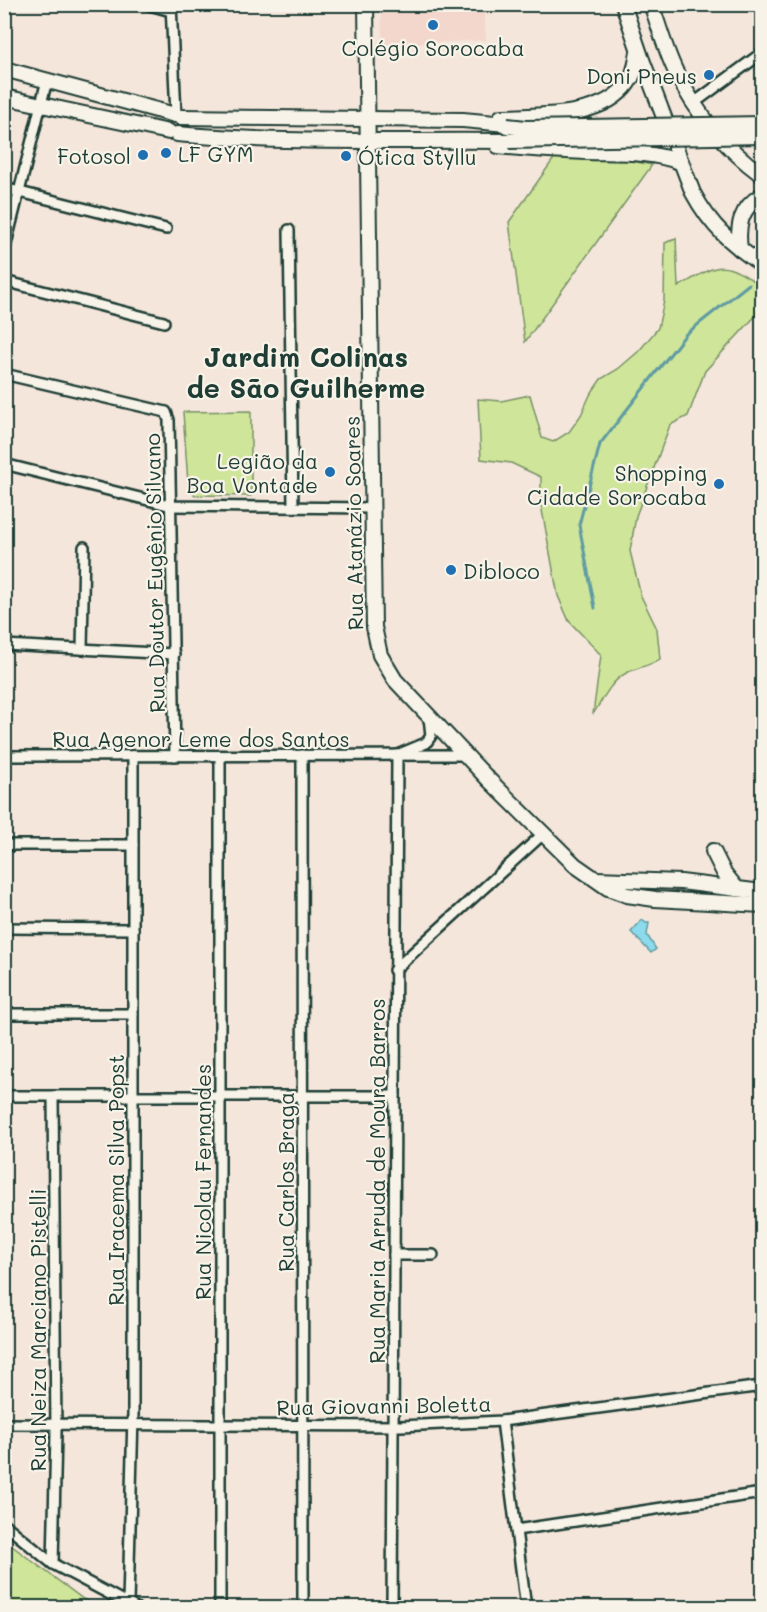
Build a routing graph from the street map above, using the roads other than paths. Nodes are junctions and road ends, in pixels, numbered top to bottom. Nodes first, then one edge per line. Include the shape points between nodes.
1 (146, 4) edge
2 (366, 4) edge
3 (623, 4) edge
4 (651, 4) edge
5 (171, 8) edge
6 (638, 50) junction
7 (762, 53) edge
8 (4, 69) edge
9 (46, 80) junction
10 (4, 97) edge
11 (694, 103) junction
12 (41, 106) junction
13 (177, 116) junction
14 (368, 118) junction
15 (463, 120) junction
16 (664, 120) junction
17 (762, 124) edge
18 (507, 126) junction
19 (173, 133) junction
20 (762, 136) edge
21 (368, 141) junction
22 (478, 141) junction
23 (723, 142) junction
24 (739, 158) junction
25 (762, 161) edge
26 (680, 162) junction
27 (762, 175) edge
28 (4, 188) edge
29 (20, 192) junction
30 (761, 196) edge
31 (166, 229) dead end
32 (289, 230) dead end
33 (740, 249) junction
34 (4, 252) edge
35 (762, 265) edge
36 (4, 281) edge
37 (164, 322) dead end
38 (4, 374) edge
39 (4, 464) edge
40 (172, 506) junction
41 (293, 507) junction
42 (372, 508) junction
43 (84, 547) dead end
44 (4, 645) edge
45 (82, 649) junction
46 (174, 654) junction
47 (429, 717) junction
48 (397, 755) junction
49 (467, 755) junction
50 (4, 756) edge
51 (133, 756) junction
52 (175, 756) junction
53 (220, 756) junction
54 (302, 756) junction
55 (543, 834) junction
56 (4, 845) edge
57 (133, 845) junction
58 (713, 851) dead end
59 (596, 879) junction
60 (702, 884) junction
61 (737, 889) junction
62 (762, 892) edge
63 (674, 900) junction
64 (762, 904) edge
65 (4, 928) edge
66 (133, 929) junction
67 (394, 970) junction
68 (4, 1014) edge
69 (133, 1014) junction
70 (4, 1096) edge
71 (53, 1096) junction
72 (133, 1096) junction
73 (220, 1096) junction
74 (302, 1096) junction
75 (395, 1096) junction
76 (394, 1255) junction
77 (433, 1255) dead end
78 (762, 1386) edge
79 (502, 1421) junction
80 (4, 1424) edge
81 (56, 1424) junction
82 (132, 1424) junction
83 (220, 1424) junction
84 (303, 1426) junction
85 (393, 1426) junction
86 (762, 1493) edge
87 (4, 1524) edge
88 (516, 1530) junction
89 (53, 1564) junction
90 (132, 1606) edge
91 (762, 1606) edge
92 (220, 1608) edge
93 (303, 1608) edge
94 (392, 1608) edge
95 (526, 1608) edge
96 (756, 1608) edge

1 - 5 street
2 - 14 main road, Rua Atanázio Soares
3 - 6 main road
4 - 11 main road via 674,68
5 - 13 street
6 - 15 main road via 629,82 617,95 598,105 571,113
6 - 16 main road
7 - 11 street
8 - 9 main road
9 - 12 street
9 - 13 main road
10 - 12 main road
11 - 23 main road
12 - 19 main road
12 - 29 street
13 - 14 main road
13 - 19 main road via 165,122 166,129
14 - 15 main road
14 - 21 main road, Rua Atanázio Soares
15 - 18 main road
16 - 18 main road
16 - 23 main road via 686,123
16 - 26 main road
17 - 18 main road, bridge
19 - 21 main road via 219,138
20 - 22 main road, bridge
21 - 22 main road
21 - 42 main road, Rua Atanázio Soares
22 - 26 main road via 543,151 635,153
23 - 24 main road
24 - 25 main road
24 - 27 main road
26 - 33 main road via 704,213
28 - 29 street
29 - 31 street
29 - 34 street
30 - 33 main road via 740,219
32 - 41 street
33 - 35 main road
36 - 37 street
38 - 40 street, Rua Doutor Eugênio Silvano via 166,412
39 - 40 street
40 - 41 street
40 - 46 street, Rua Doutor Eugênio Silvano
41 - 42 street
42 - 47 main road, Rua Atanázio Soares via 374,627 380,655 394,680
43 - 45 street
44 - 45 street
45 - 46 street
46 - 52 street, Rua Doutor Eugênio Silvano
47 - 48 street, Rua Agenor Leme dos Santos via 431,736 426,743
47 - 49 main road, Rua Atanázio Soares
48 - 49 street, Rua Agenor Leme dos Santos
48 - 54 street, Rua Agenor Leme dos Santos
48 - 67 street, Rua Maria Arruda de Moura Barros
49 - 55 main road, Rua Atanázio Soares
50 - 51 street, Rua Agenor Leme dos Santos
51 - 52 street, Rua Agenor Leme dos Santos
51 - 57 street, Rua Iracema Silva Popst
52 - 53 street, Rua Agenor Leme dos Santos
53 - 54 street, Rua Agenor Leme dos Santos
53 - 73 street, Rua Nicolau Fernandes
54 - 74 street, Rua Carlos Braga
55 - 59 main road, Rua Atanázio Soares
55 - 67 street
56 - 57 street
57 - 66 street, Rua Iracema Silva Popst
58 - 61 main road
59 - 60 main road
59 - 63 main road, Rua Atanázio Soares via 619,893
60 - 61 main road
60 - 63 main road via 693,895
61 - 62 main road
63 - 64 main road, Rua Atanázio Soares
65 - 66 street
66 - 69 street, Rua Iracema Silva Popst
67 - 75 street, Rua Maria Arruda de Moura Barros
68 - 69 street
69 - 72 street, Rua Iracema Silva Popst
70 - 71 street
71 - 72 street
71 - 81 street, Rua Neiza Marciano Pistelli
72 - 73 street
72 - 82 street, Rua Iracema Silva Popst
73 - 74 street
73 - 83 street, Rua Nicolau Fernandes
74 - 75 street
74 - 84 street, Rua Carlos Braga
75 - 76 street, Rua Maria Arruda de Moura Barros
76 - 77 street
76 - 85 street, Rua Maria Arruda de Moura Barros
78 - 79 street, Rua Giovanni Boletta
79 - 85 street, Rua Giovanni Boletta
79 - 88 street
80 - 81 street, Rua Giovanni Boletta
81 - 82 street, Rua Giovanni Boletta
81 - 89 street, Rua Neiza Marciano Pistelli
82 - 83 street, Rua Giovanni Boletta
82 - 90 street, Rua Iracema Silva Popst
83 - 84 street, Rua Giovanni Boletta
83 - 92 street, Rua Nicolau Fernandes
84 - 85 street, Rua Giovanni Boletta
84 - 93 street, Rua Carlos Braga
85 - 94 street, Rua Maria Arruda de Moura Barros
86 - 88 street
87 - 89 street
88 - 95 street
89 - 90 street
91 - 96 street

